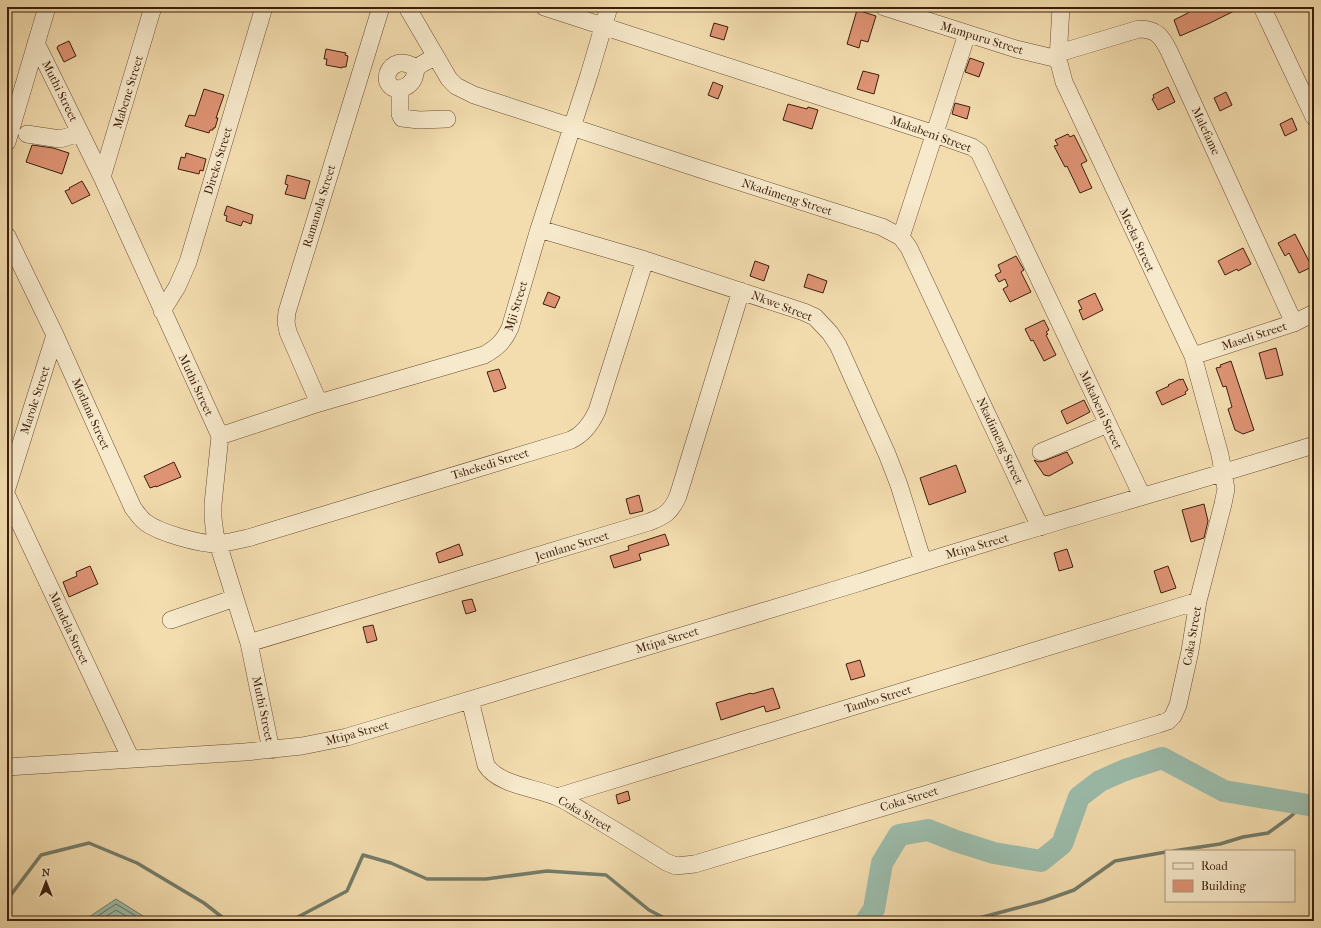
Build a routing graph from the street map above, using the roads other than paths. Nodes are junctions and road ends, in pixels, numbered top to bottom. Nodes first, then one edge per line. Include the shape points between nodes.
1 (47, 7) edge
2 (153, 7) edge
3 (264, 7) edge
4 (381, 7) edge
5 (407, 7) edge
6 (544, 7) edge
7 (609, 7) edge
8 (884, 7) edge
9 (1061, 7) edge
10 (1262, 7) edge
11 (603, 27) junction
12 (967, 34) junction
13 (36, 43) junction
14 (1059, 56) junction
15 (435, 57) junction
16 (417, 68) junction
17 (400, 89) junction
18 (1314, 117) edge
19 (447, 119) dead end
20 (572, 126) junction
21 (80, 132) junction
22 (27, 134) dead end
23 (935, 134) junction
24 (7, 142) edge
25 (102, 177) junction
26 (538, 229) junction
27 (7, 236) edge
28 (901, 237) junction
29 (645, 260) junction
30 (741, 291) junction
31 (162, 311) junction
32 (1314, 313) edge
33 (1294, 323) junction
34 (55, 335) junction
35 (1193, 356) junction
36 (319, 403) junction
37 (1108, 424) junction
38 (220, 436) junction
39 (1314, 445) edge
40 (1040, 452) dead end
41 (1224, 473) junction
42 (7, 488) edge
43 (7, 496) edge
44 (1142, 496) junction
45 (1040, 527) junction
46 (217, 544) junction
47 (923, 562) junction
48 (235, 598) junction
49 (1198, 600) junction
50 (171, 620) dead end
51 (249, 643) junction
52 (470, 700) junction
53 (271, 750) junction
54 (131, 759) junction
55 (7, 767) edge
56 (557, 797) junction

1 - 13 street
2 - 25 street, Mabene Street
3 - 31 street, Direko Street via 188,262 177,287
4 - 36 street, Ramanola Street via 287,312 288,332
5 - 15 street, Nkadimeng Street
6 - 11 street, Makabeni Street
7 - 11 street, Mji Street
8 - 12 street, Mampuru Street
9 - 14 street, Meeka Street
10 - 18 street
11 - 20 street, Mji Street
11 - 23 street, Makabeni Street
12 - 14 street, Mampuru Street via 1016,49
12 - 23 street
13 - 21 street, Muthi Street
13 - 24 street
14 - 33 street, Malefame via 1139,29 1159,34
14 - 35 street, Meeka Street via 1064,82
15 - 16 street
15 - 20 street, Nkadimeng Street via 449,79 462,90
16 - 17 street via 412,81
16 - 17 street via 404,62 392,66 388,72 389,84
17 - 19 street via 402,118
20 - 26 street, Mji Street
20 - 28 street, Nkadimeng Street via 882,227
21 - 22 street via 60,140
21 - 25 street, Muthi Street
23 - 28 street
23 - 37 street, Makabeni Street via 979,152
25 - 31 street, Muthi Street
26 - 29 street, Nkwe Street
26 - 36 street, Mji Street via 510,328 499,346 484,355
27 - 34 street, Motlana Street
28 - 45 street, Nkadimeng Street via 909,248
29 - 30 street, Nkwe Street
29 - 46 street, Tshekedi Street via 597,411 593,421 579,436 248,538
30 - 47 street, Nkwe Street via 815,317 830,333 838,345 887,454
30 - 51 street, Jemlane Street via 678,496 673,507 664,516
31 - 38 street, Muthi Street
32 - 33 street, Maseli Street
33 - 35 street, Maseli Street
34 - 42 street, Marole Street
34 - 46 street, Motlana Street via 133,508 139,516 155,528 189,539
35 - 41 street, Meeka Street
36 - 38 street, Mji Street
37 - 40 street
37 - 44 street, Makabeni Street
38 - 46 street, Muthi Street via 213,518
39 - 41 street, Mtipa Street
41 - 44 street, Mtipa Street
41 - 49 street, Coka Street via 1226,489 1223,504
43 - 54 street, Mandela Street
44 - 45 street, Mtipa Street
45 - 47 street, Mtipa Street
46 - 48 street, Muthi Street
47 - 52 street, Mtipa Street
48 - 50 street
48 - 51 street, Muthi Street
49 - 56 street, Tambo Street
49 - 56 street, Coka Street via 1178,705 1168,721 1159,724 684,866 666,862
51 - 53 street, Muthi Street
52 - 53 street, Mtipa Street via 347,737
52 - 56 street, Coka Street via 483,758 489,771 506,780
53 - 54 street, Mtipa Street
54 - 55 street, Mtipa Street

